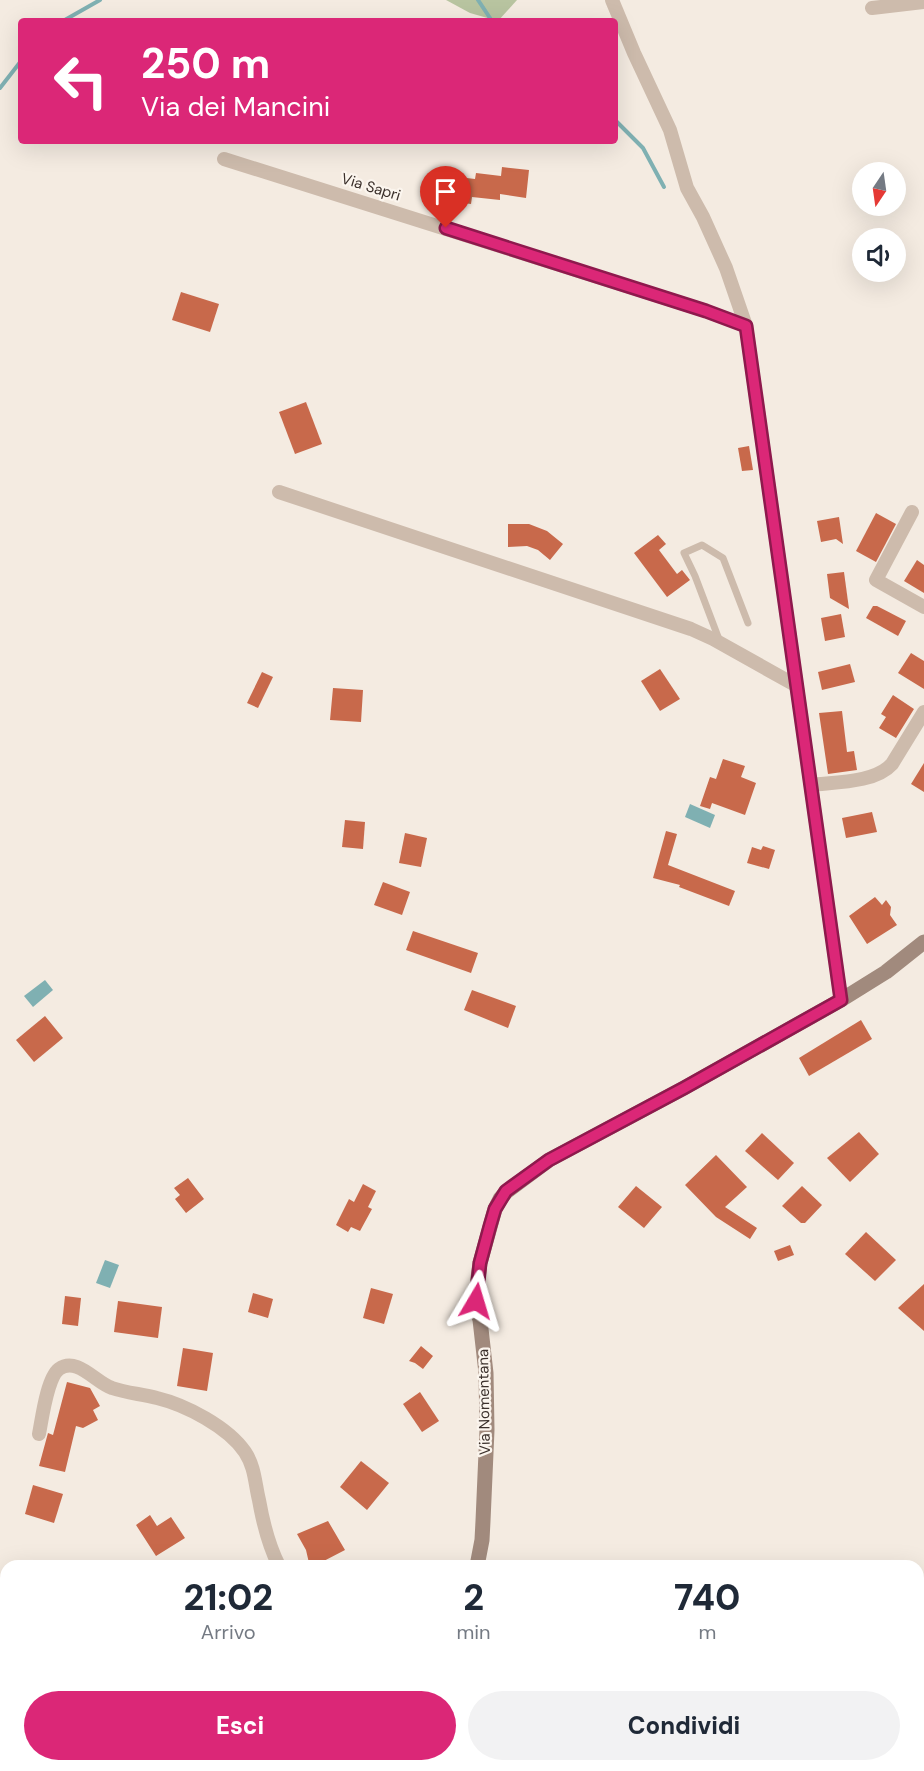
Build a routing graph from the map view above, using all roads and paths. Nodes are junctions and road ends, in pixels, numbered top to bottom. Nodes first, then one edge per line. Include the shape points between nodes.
1 (612, 0) edge
2 (924, 2) edge
3 (872, 8) dead end
4 (224, 159) dead end
5 (746, 326) junction
6 (279, 492) dead end
7 (912, 512) dead end
8 (924, 607) edge
9 (748, 623) dead end
10 (720, 643) junction
11 (797, 686) junction
12 (924, 712) edge
13 (811, 785) junction
14 (921, 949) edge
15 (841, 1000) junction
16 (39, 1434) dead end
17 (277, 1560) edge
18 (478, 1560) edge

1 - 5 street via 670,130 687,189 726,268
2 - 3 street
4 - 5 street, Via Sapri
5 - 11 street
6 - 10 street via 691,629
7 - 8 street via 876,580
9 - 10 lane via 723,558 702,545 684,553
10 - 11 street
11 - 13 street
12 - 13 street via 885,771 870,777
13 - 15 street
14 - 15 main road, Via Nomentana
15 - 18 main road, Via Nomentana via 549,1160 500,1199 480,1263 476,1301 487,1402
16 - 17 street via 54,1374 67,1366 84,1370 112,1388 164,1399 192,1411 231,1436 250,1460 266,1533

